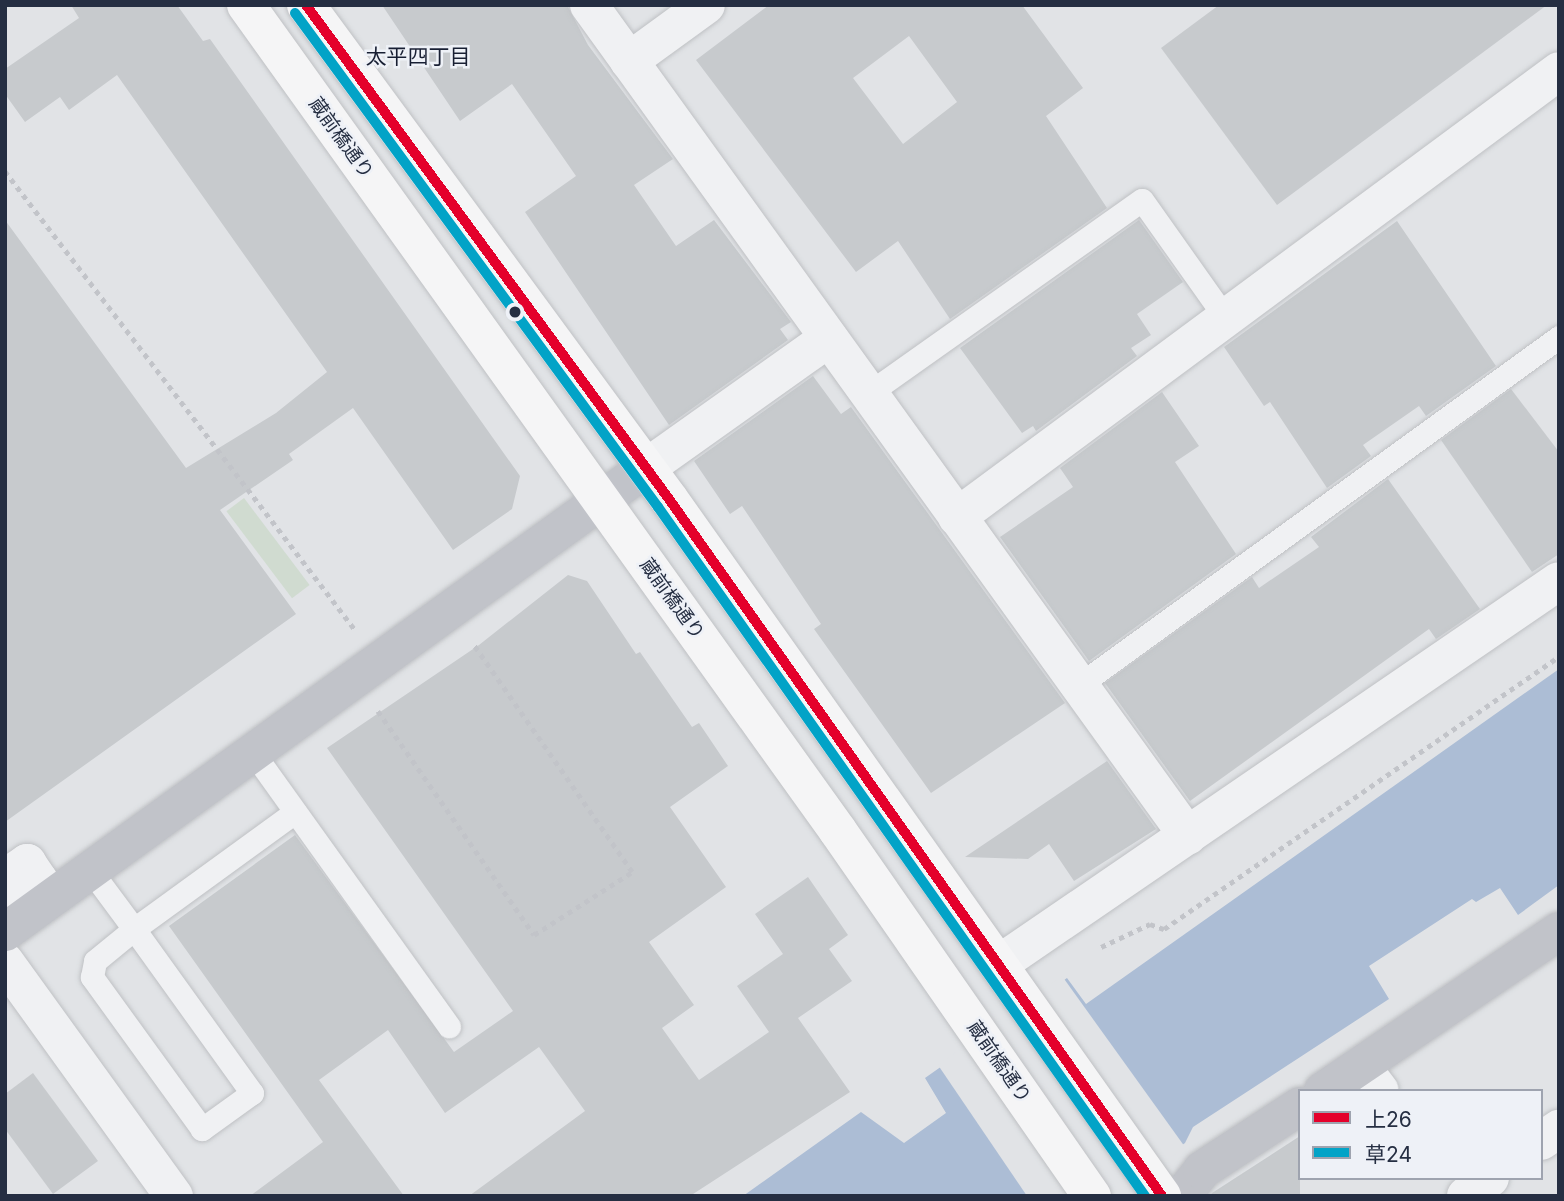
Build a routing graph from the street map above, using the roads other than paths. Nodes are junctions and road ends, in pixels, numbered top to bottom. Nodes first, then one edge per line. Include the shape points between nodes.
1 (246, 5) edge
2 (306, 5) edge
3 (589, 5) edge
4 (706, 5) edge
5 (629, 61) junction
6 (1559, 71) edge
7 (1224, 316) junction
8 (1559, 337) edge
9 (828, 338) junction
10 (869, 393) junction
11 (646, 468) junction
12 (602, 501) junction
13 (957, 517) junction
14 (1559, 581) edge
15 (1079, 685) junction
16 (254, 754) junction
17 (295, 812) junction
18 (1188, 836) junction
19 (91, 871) junction
20 (5, 877) edge
21 (5, 903) edge
22 (134, 929) junction
23 (5, 932) edge
24 (1559, 932) edge
25 (5, 962) edge
26 (1005, 972) junction
27 (449, 1026) dead end
28 (1371, 1078) edge
29 (1330, 1089) edge
30 (1298, 1107) edge
31 (1559, 1129) edge
32 (1543, 1141) edge
33 (1451, 1180) edge
34 (1487, 1180) edge
35 (1167, 1194) edge
36 (174, 1196) edge
37 (1092, 1196) edge
38 (1464, 1196) edge

1 - 12 main road, 蔵前橋通り
2 - 11 main road
3 - 5 street
4 - 5 street
5 - 9 street
6 - 7 street
7 - 10 lane via 1142,200
7 - 13 street
8 - 15 lane
9 - 10 street
9 - 11 street
10 - 13 street
11 - 12 street
11 - 26 main road
12 - 16 street
12 - 37 main road, 蔵前橋通り
13 - 15 street
14 - 18 street
15 - 18 street
16 - 17 lane
16 - 19 street
17 - 22 lane
17 - 27 lane
18 - 26 street
19 - 22 lane
19 - 23 street
20 - 21 street via 27,863 39,881
22 - 22 lane via 95,961 92,977 202,1129 252,1093
24 - 28 street
25 - 36 street
26 - 35 main road
28 - 29 street
30 - 35 street
31 - 32 street
33 - 38 street
34 - 38 street

